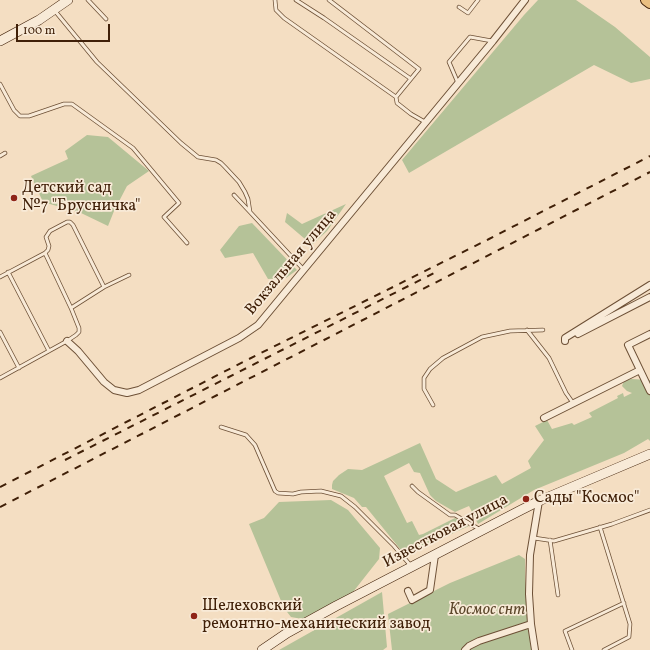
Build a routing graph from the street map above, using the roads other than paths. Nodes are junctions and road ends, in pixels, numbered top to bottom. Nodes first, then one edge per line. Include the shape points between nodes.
1 (68, 0) edge
2 (88, 0) edge
3 (275, 0) edge
4 (296, 0) edge
5 (329, 0) edge
6 (478, 0) edge
7 (525, 0) edge
8 (646, 0) edge
9 (650, 3) edge
10 (459, 7) dead end
11 (54, 10) junction
12 (106, 19) dead end
13 (0, 41) edge
14 (493, 41) junction
15 (411, 79) junction
16 (0, 84) edge
17 (458, 84) junction
18 (396, 97) junction
19 (426, 122) junction
20 (5, 153) dead end
21 (0, 156) edge
22 (234, 195) dead end
23 (250, 212) junction
24 (187, 243) dead end
25 (45, 253) junction
26 (304, 270) junction
27 (8, 272) junction
28 (129, 275) dead end
29 (0, 277) edge
30 (650, 285) edge
31 (104, 287) junction
32 (643, 289) junction
33 (649, 300) edge
34 (71, 308) junction
35 (527, 330) junction
36 (543, 330) dead end
37 (0, 332) edge
38 (650, 334) edge
39 (67, 341) junction
40 (50, 351) junction
41 (18, 368) junction
42 (640, 370) junction
43 (0, 378) edge
44 (650, 391) edge
45 (573, 403) junction
46 (433, 405) dead end
47 (544, 418) dead end
48 (221, 427) dead end
49 (650, 454) edge
50 (412, 486) dead end
51 (539, 501) junction
52 (650, 510) edge
53 (600, 527) junction
54 (482, 531) junction
55 (534, 538) junction
56 (550, 540) junction
57 (435, 555) junction
58 (412, 567) junction
59 (408, 592) dead end
60 (558, 595) dead end
61 (624, 602) junction
62 (531, 624) junction
63 (262, 650) edge
64 (465, 650) edge
65 (535, 650) edge
66 (572, 650) edge
67 (604, 650) edge

1 - 11 main road
2 - 12 lane
3 - 18 lane via 276,10 284,18
4 - 15 lane
5 - 15 lane via 419,69
6 - 10 lane via 468,13
7 - 14 street, Вокзальная улица
8 - 9 main road
11 - 13 main road
11 - 23 lane via 97,62 181,143 198,157 216,160 226,167 245,192
14 - 17 street, Вокзальная улица
14 - 17 lane via 470,37 448,62
15 - 18 lane
16 - 24 lane via 20,116 29,116 64,104 72,104 133,148 179,203 164,217
17 - 19 street, Вокзальная улица
18 - 19 lane via 397,103
19 - 26 street, Вокзальная улица
20 - 21 lane
22 - 23 lane
23 - 26 lane
25 - 27 lane
25 - 31 lane via 48,250 48,233 70,222 74,225
25 - 34 lane
26 - 39 street, Вокзальная улица via 258,325 239,338 127,394 114,390 104,382
27 - 29 lane
27 - 40 lane
28 - 31 lane
30 - 32 street
31 - 34 lane
32 - 33 street
32 - 33 street via 565,338 565,341
34 - 39 lane via 79,332
35 - 36 lane
35 - 45 lane via 549,358
35 - 46 lane via 482,337 443,358 424,378 424,389
37 - 41 lane
38 - 42 street via 628,345
39 - 40 lane
40 - 41 lane
41 - 43 lane
42 - 44 street
42 - 45 street
45 - 47 street
48 - 58 lane via 246,435 255,445 275,491 293,494 321,491 341,496 394,546
49 - 51 main road, Известковая улица
50 - 54 lane via 450,515 456,515
51 - 54 main road, Известковая улица
51 - 55 street
52 - 53 lane
53 - 56 lane
53 - 61 lane
54 - 57 main road, Известковая улица
55 - 56 lane
55 - 62 street via 530,555
56 - 60 lane
57 - 58 main road, Известковая улица
57 - 59 street via 430,590 412,600
58 - 63 main road, Известковая улица via 288,633
61 - 66 lane via 565,631
61 - 67 lane via 630,624 629,637
62 - 64 street via 479,641
62 - 65 street

